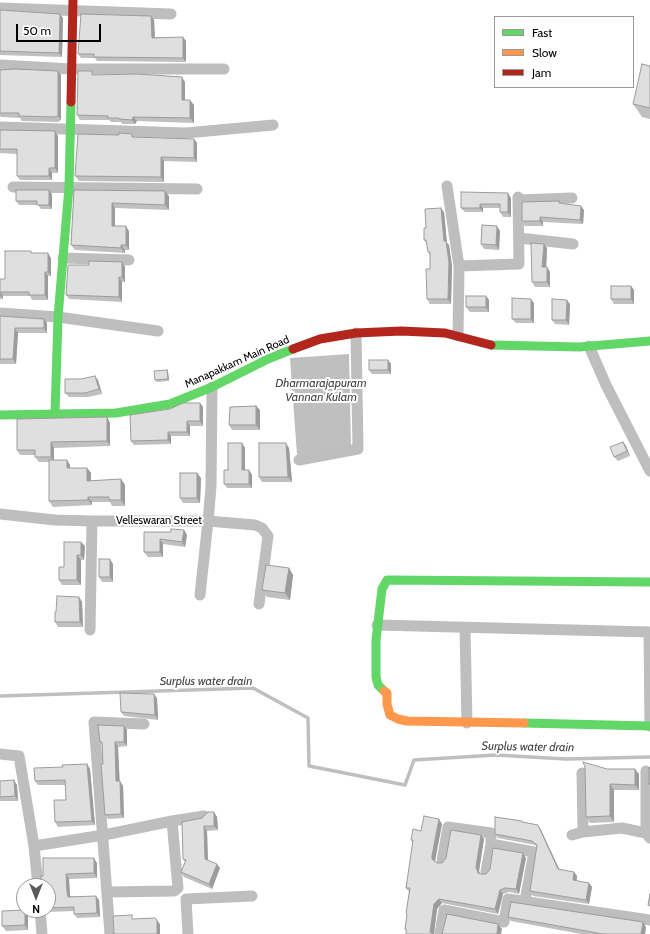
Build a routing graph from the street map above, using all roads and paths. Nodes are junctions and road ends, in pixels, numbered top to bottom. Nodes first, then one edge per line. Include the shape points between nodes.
1 (72, 5) edge
2 (0, 8) edge
3 (171, 14) dead end
4 (0, 65) edge
5 (71, 69) junction
6 (224, 69) dead end
7 (273, 125) dead end
8 (0, 127) edge
9 (70, 130) junction
10 (447, 186) dead end
11 (13, 187) dead end
12 (69, 187) junction
13 (197, 188) dead end
14 (572, 198) dead end
15 (519, 238) junction
16 (573, 244) dead end
17 (63, 258) junction
18 (129, 260) dead end
19 (459, 266) junction
20 (0, 313) edge
21 (58, 317) junction
22 (158, 331) dead end
23 (356, 333) junction
24 (458, 336) junction
25 (650, 341) edge
26 (589, 346) junction
27 (212, 387) junction
28 (55, 414) junction
29 (0, 415) edge
30 (299, 460) dead end
31 (650, 471) edge
32 (0, 514) edge
33 (208, 521) junction
34 (92, 522) junction
35 (650, 582) edge
36 (200, 595) dead end
37 (259, 604) dead end
38 (377, 625) junction
39 (465, 628) junction
40 (90, 630) dead end
41 (649, 632) edge
42 (467, 722) junction
43 (144, 724) dead end
44 (650, 726) edge
45 (0, 754) edge
46 (646, 771) dead end
47 (582, 773) dead end
48 (204, 816) edge
49 (172, 820) junction
50 (104, 835) junction
51 (648, 835) edge
52 (491, 844) junction
53 (34, 846) junction
54 (442, 860) edge
55 (486, 872) edge
56 (37, 878) edge
57 (107, 892) junction
58 (252, 896) dead end
59 (525, 901) junction
60 (41, 918) edge
61 (650, 920) edge
62 (42, 934) edge
63 (110, 934) edge
64 (188, 934) edge
65 (440, 934) edge

1 - 2 street
1 - 3 street
1 - 5 street
4 - 5 street
5 - 6 street
5 - 9 street
7 - 9 street via 186,133
8 - 9 street
9 - 12 street
10 - 19 street
11 - 12 street
12 - 13 street
12 - 17 street
14 - 15 street via 518,198
15 - 16 street
15 - 19 street via 519,264
17 - 18 street
17 - 21 street
19 - 24 street
20 - 21 street
21 - 22 street
21 - 28 street
23 - 24 street, Manapakkam Main Road via 401,331
23 - 27 street, Manapakkam Main Road via 320,339 281,354
23 - 30 street via 358,449
24 - 26 street, Manapakkam Main Road via 496,346
25 - 26 street, Manapakkam Main Road
26 - 31 street
27 - 28 street, Manapakkam Main Road via 170,404 116,413
27 - 33 street, Velleswaran Street
28 - 29 street, Manapakkam Main Road
32 - 34 street, Velleswaran Street
33 - 34 street, Velleswaran Street
33 - 36 street
33 - 37 street via 255,525 266,531 268,536
34 - 40 street
35 - 38 street via 387,580 383,584
38 - 39 street
38 - 42 street via 376,677 378,685 387,693 390,715 407,721
39 - 41 street
39 - 42 street
41 - 44 street
42 - 44 street
43 - 50 street via 94,722
45 - 53 street via 19,756
46 - 51 street
47 - 51 street via 578,833 622,828
48 - 49 street
49 - 50 street
49 - 57 street via 178,888 174,891
50 - 53 street
50 - 57 street
52 - 54 street via 491,833 448,827
52 - 55 street
52 - 59 street via 534,852
53 - 56 street
57 - 63 street
58 - 64 street via 186,898
59 - 61 street
59 - 65 street via 508,898 504,922 444,910
60 - 62 street

